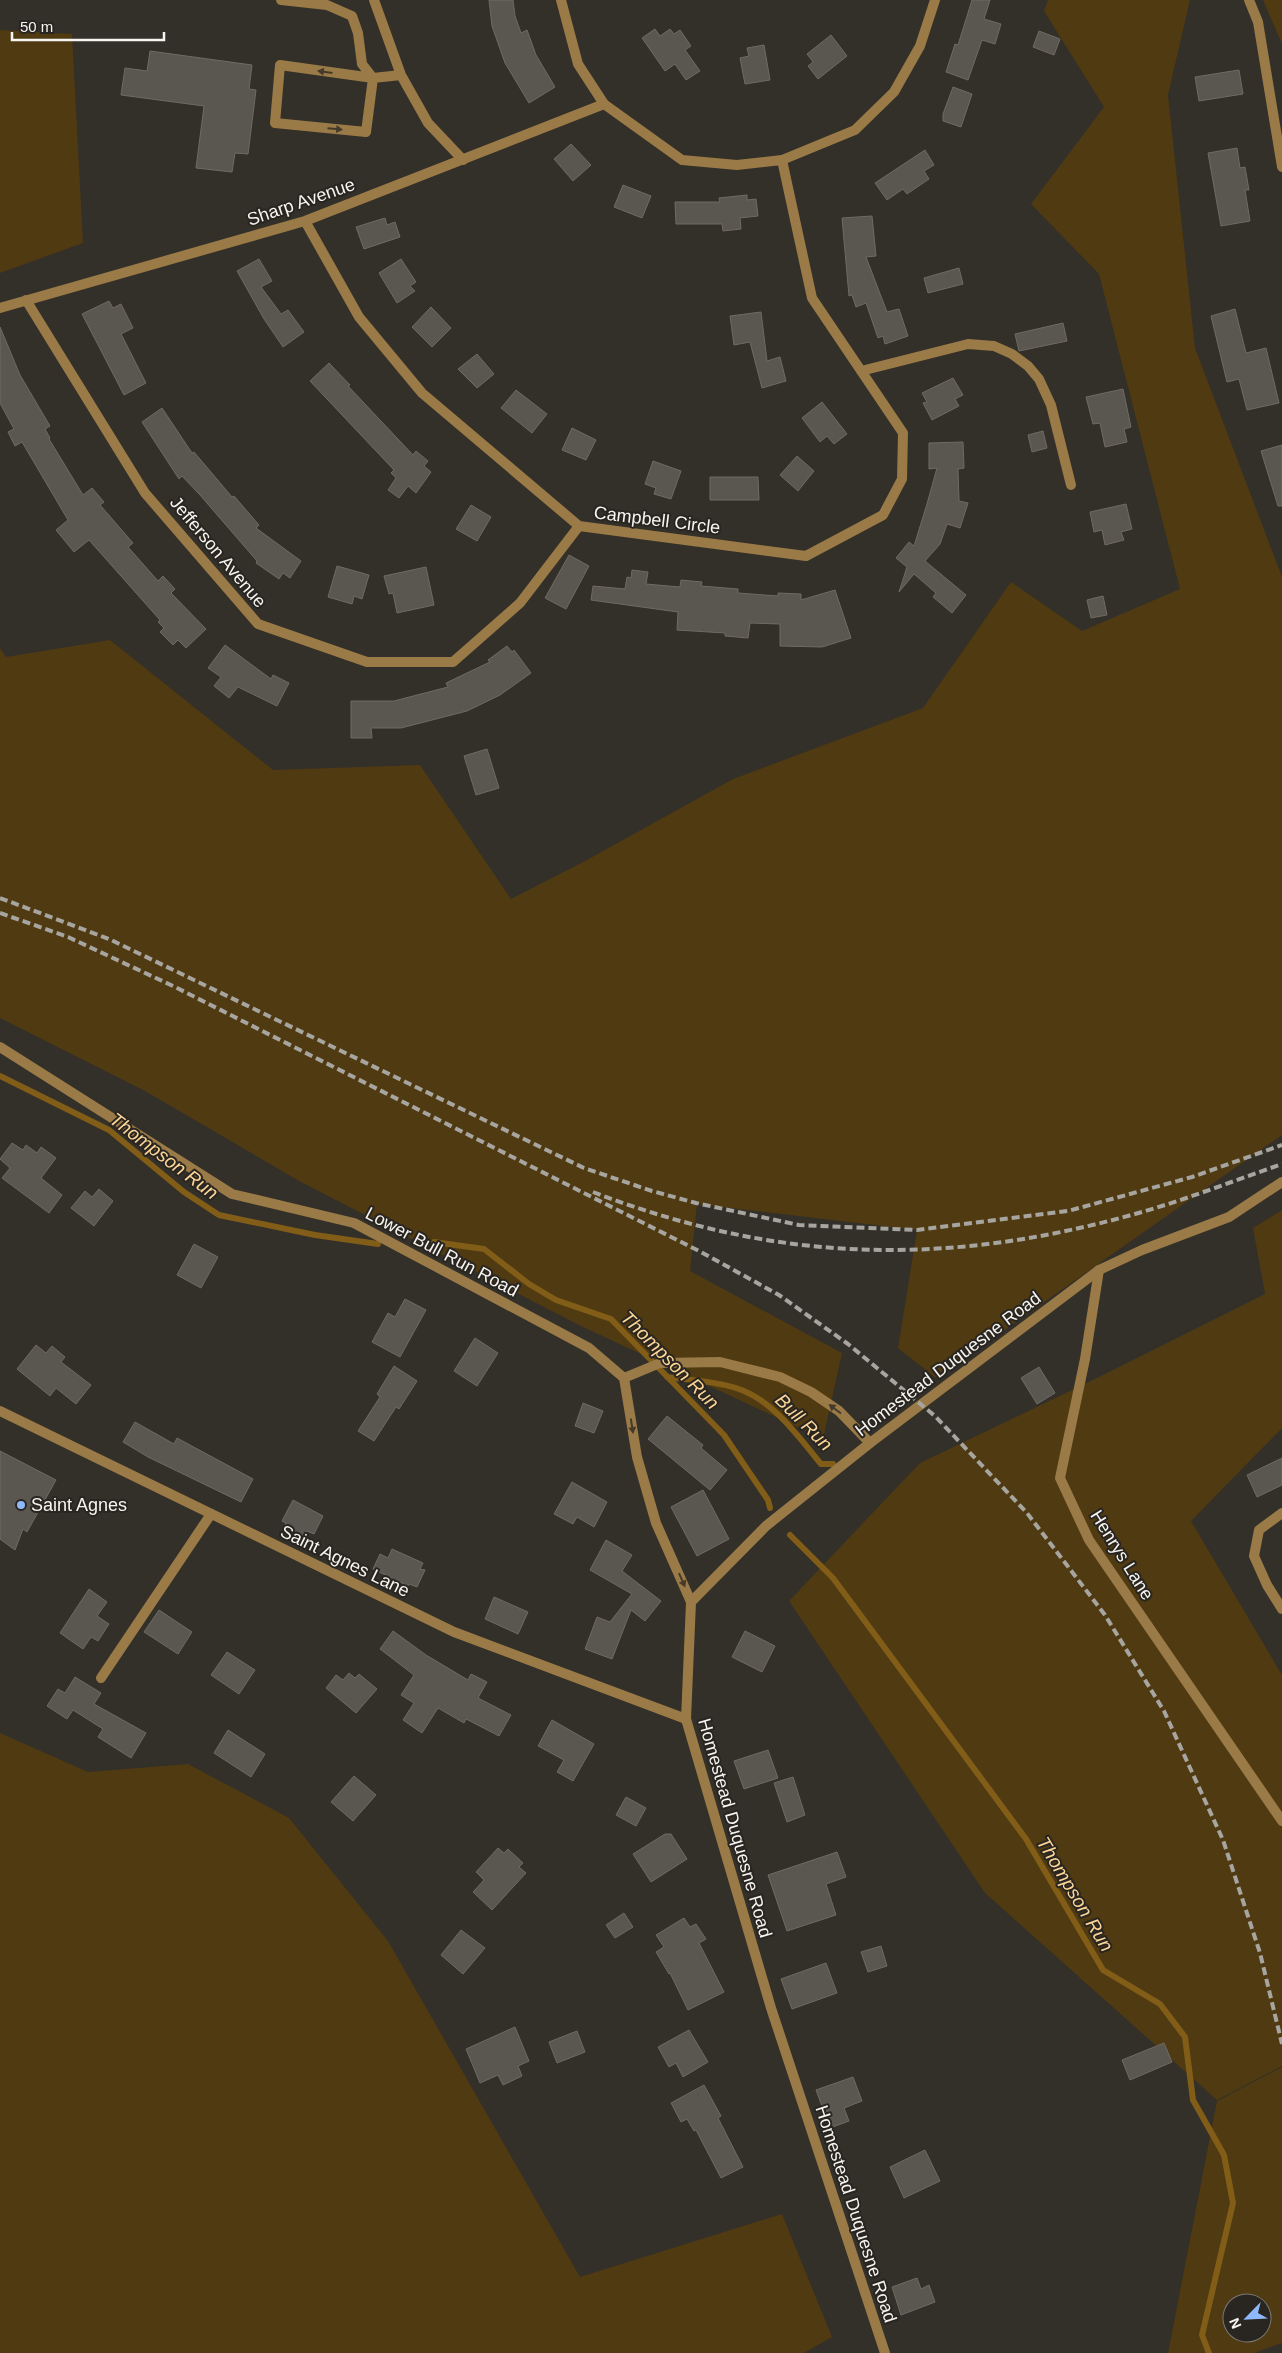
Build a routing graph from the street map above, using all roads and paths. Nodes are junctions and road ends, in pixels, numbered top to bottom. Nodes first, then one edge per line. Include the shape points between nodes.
1 (282, 0) edge
2 (374, 0) edge
3 (561, 0) edge
4 (935, 0) edge
5 (1249, 0) edge
6 (400, 75) junction
7 (373, 78) junction
8 (604, 104) junction
9 (463, 160) junction
10 (782, 160) junction
11 (1282, 167) edge
12 (305, 221) junction
13 (26, 300) junction
14 (0, 308) edge
15 (861, 371) junction
16 (1071, 485) dead end
17 (579, 526) junction
18 (0, 1047) edge
19 (1282, 1182) edge
20 (1099, 1270) junction
21 (624, 1378) junction
22 (0, 1411) edge
23 (870, 1442) junction
24 (1282, 1513) edge
25 (211, 1514) junction
26 (692, 1602) junction
27 (1282, 1610) edge
28 (101, 1678) dead end
29 (686, 1719) junction
30 (1282, 1821) edge
31 (885, 2353) edge

1 - 7 street via 327,6 352,16 362,64
2 - 6 street
3 - 8 street via 578,64
4 - 10 street via 920,46 894,92 855,130
5 - 11 street via 1258,22
6 - 7 street
6 - 9 street via 428,123
7 -> 7 street via 280,66 275,123 366,132
8 - 9 street, Sharp Avenue
8 - 10 street via 682,160 738,165
9 - 12 street, Sharp Avenue
10 - 15 street, Campbell Circle via 812,298
12 - 13 street, Sharp Avenue
12 - 17 street, Campbell Circle via 360,317 422,393
13 - 14 street, Sharp Avenue
13 - 17 street, Jefferson Avenue via 145,492 258,624 367,662 453,662 520,603
15 - 16 street via 968,344 994,346 1012,354 1039,379 1051,405
15 - 17 street, Campbell Circle via 903,432 902,479 884,515 806,556
18 - 21 street, Lower Bull Run Road via 232,1194 354,1223 589,1348
19 - 20 street, Homestead Duquesne Road via 1229,1217
20 - 23 street, Homestead Duquesne Road
20 - 30 street, Henrys Lane via 1086,1359 1060,1478 1088,1540
23 -> 21 street via 839,1411 780,1377 720,1362 660,1363
21 -> 26 street via 637,1457 656,1523
22 - 25 street, Saint Agnes Lane
23 - 26 street, Homestead Duquesne Road via 766,1526
24 - 27 street via 1260,1530 1254,1556
25 - 28 street
25 - 29 street, Saint Agnes Lane via 454,1632
26 - 29 street, Homestead Duquesne Road
29 - 31 street, Homestead Duquesne Road via 771,2008

